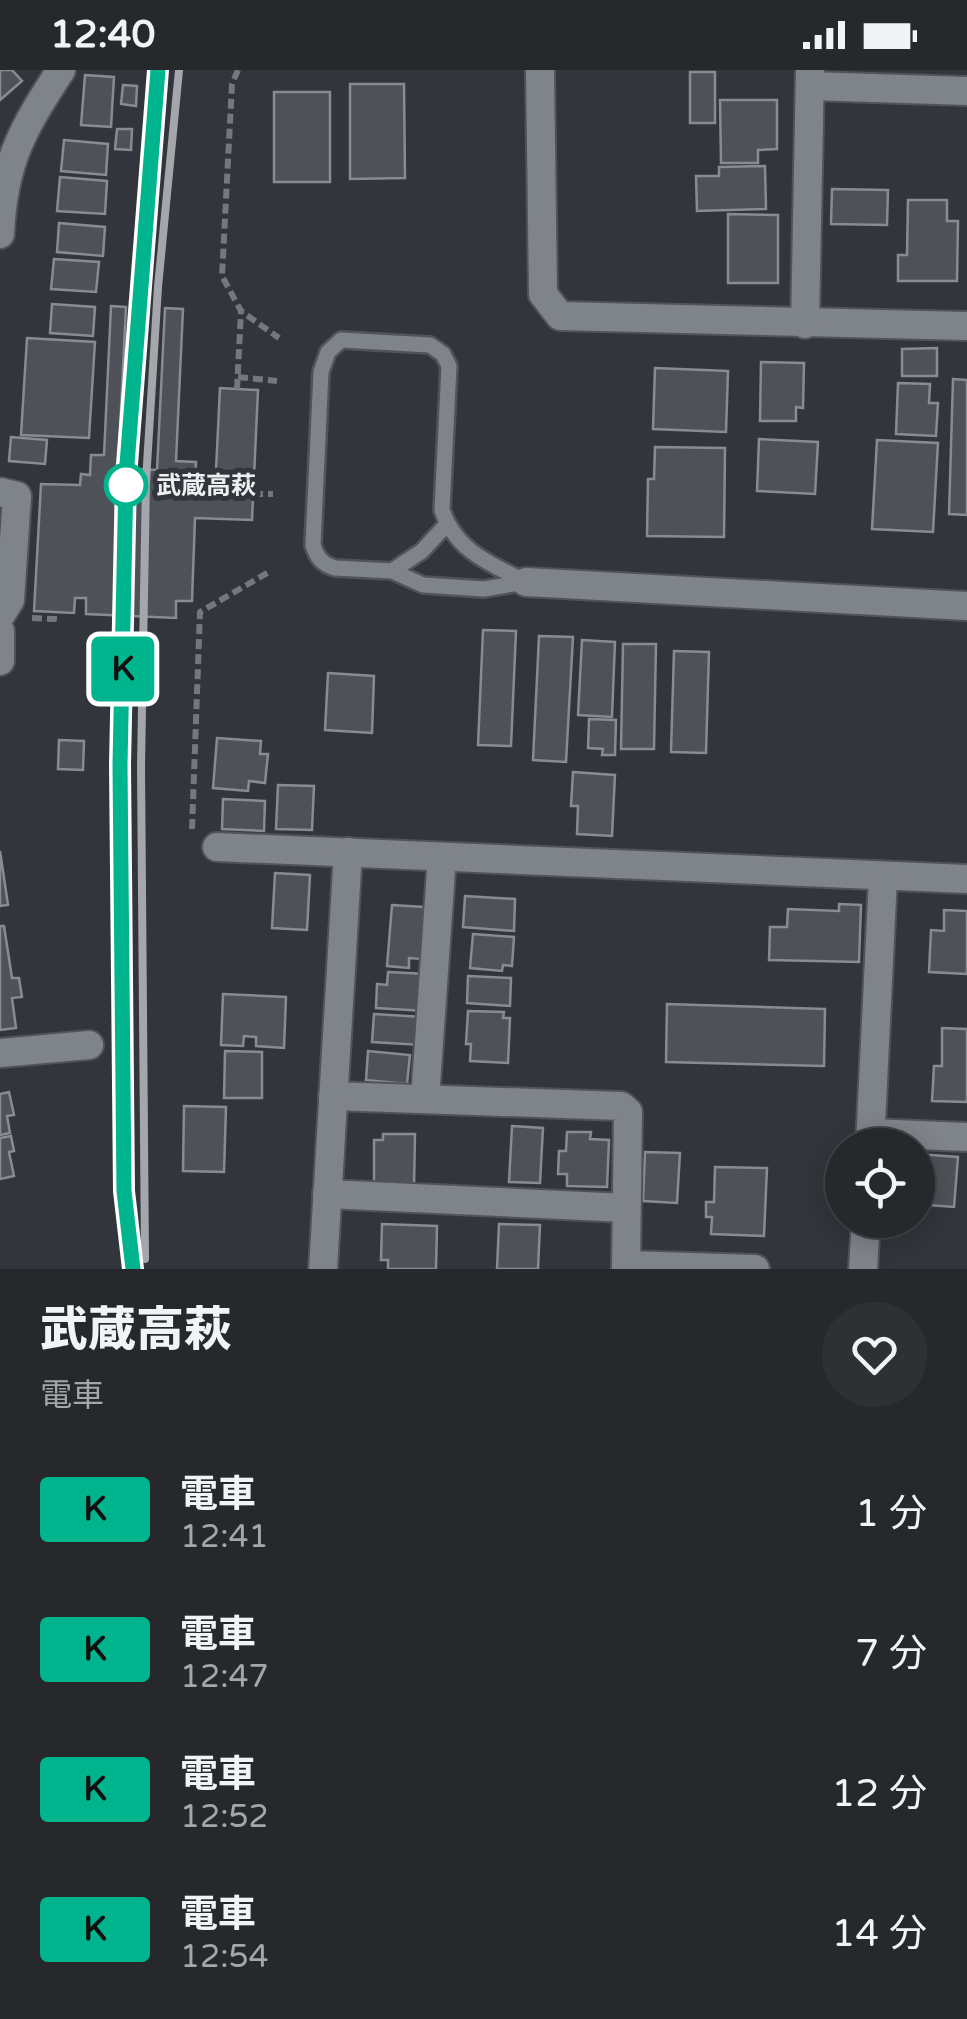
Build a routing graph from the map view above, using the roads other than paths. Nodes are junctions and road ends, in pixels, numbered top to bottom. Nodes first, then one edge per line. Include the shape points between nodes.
1 (540, 70) edge
2 (47, 76) edge
3 (810, 78) edge
4 (967, 91) edge
5 (1, 190) edge
6 (0, 234) edge
7 (805, 324) junction
8 (967, 326) edge
9 (0, 492) edge
10 (446, 524) junction
11 (392, 571) junction
12 (526, 582) junction
13 (967, 606) edge
14 (13, 617) edge
15 (0, 632) edge
16 (0, 661) edge
17 (217, 847) road end
18 (348, 852) junction
19 (442, 857) junction
20 (883, 877) junction
21 (967, 879) edge
22 (89, 1045) dead end
23 (0, 1053) edge
24 (333, 1096) junction
25 (425, 1099) junction
26 (872, 1128) edge
27 (967, 1137) edge
28 (935, 1138) edge
29 (327, 1194) junction
30 (626, 1208) junction
31 (865, 1238) edge
32 (626, 1267) edge
33 (323, 1269) edge
34 (756, 1269) edge
35 (863, 1269) edge

1 - 7 street via 543,294 560,316
2 - 5 street
3 - 4 street
3 - 7 street
5 - 6 street
7 - 8 street
9 - 14 street via 17,496
10 - 11 lane
10 - 11 lane via 449,366 443,354 430,345 341,340 321,372 313,546 326,566
10 - 12 lane via 470,554
11 - 12 lane via 423,585 484,589
12 - 13 street
15 - 16 street
17 - 18 street
18 - 19 street
18 - 24 street
19 - 20 street
19 - 25 street
20 - 21 street
20 - 26 street
22 - 23 street
24 - 25 street
24 - 29 street
25 - 30 street via 621,1106 628,1112
27 - 28 street
29 - 30 street
29 - 33 street
30 - 32 street
31 - 35 street
32 - 34 street

